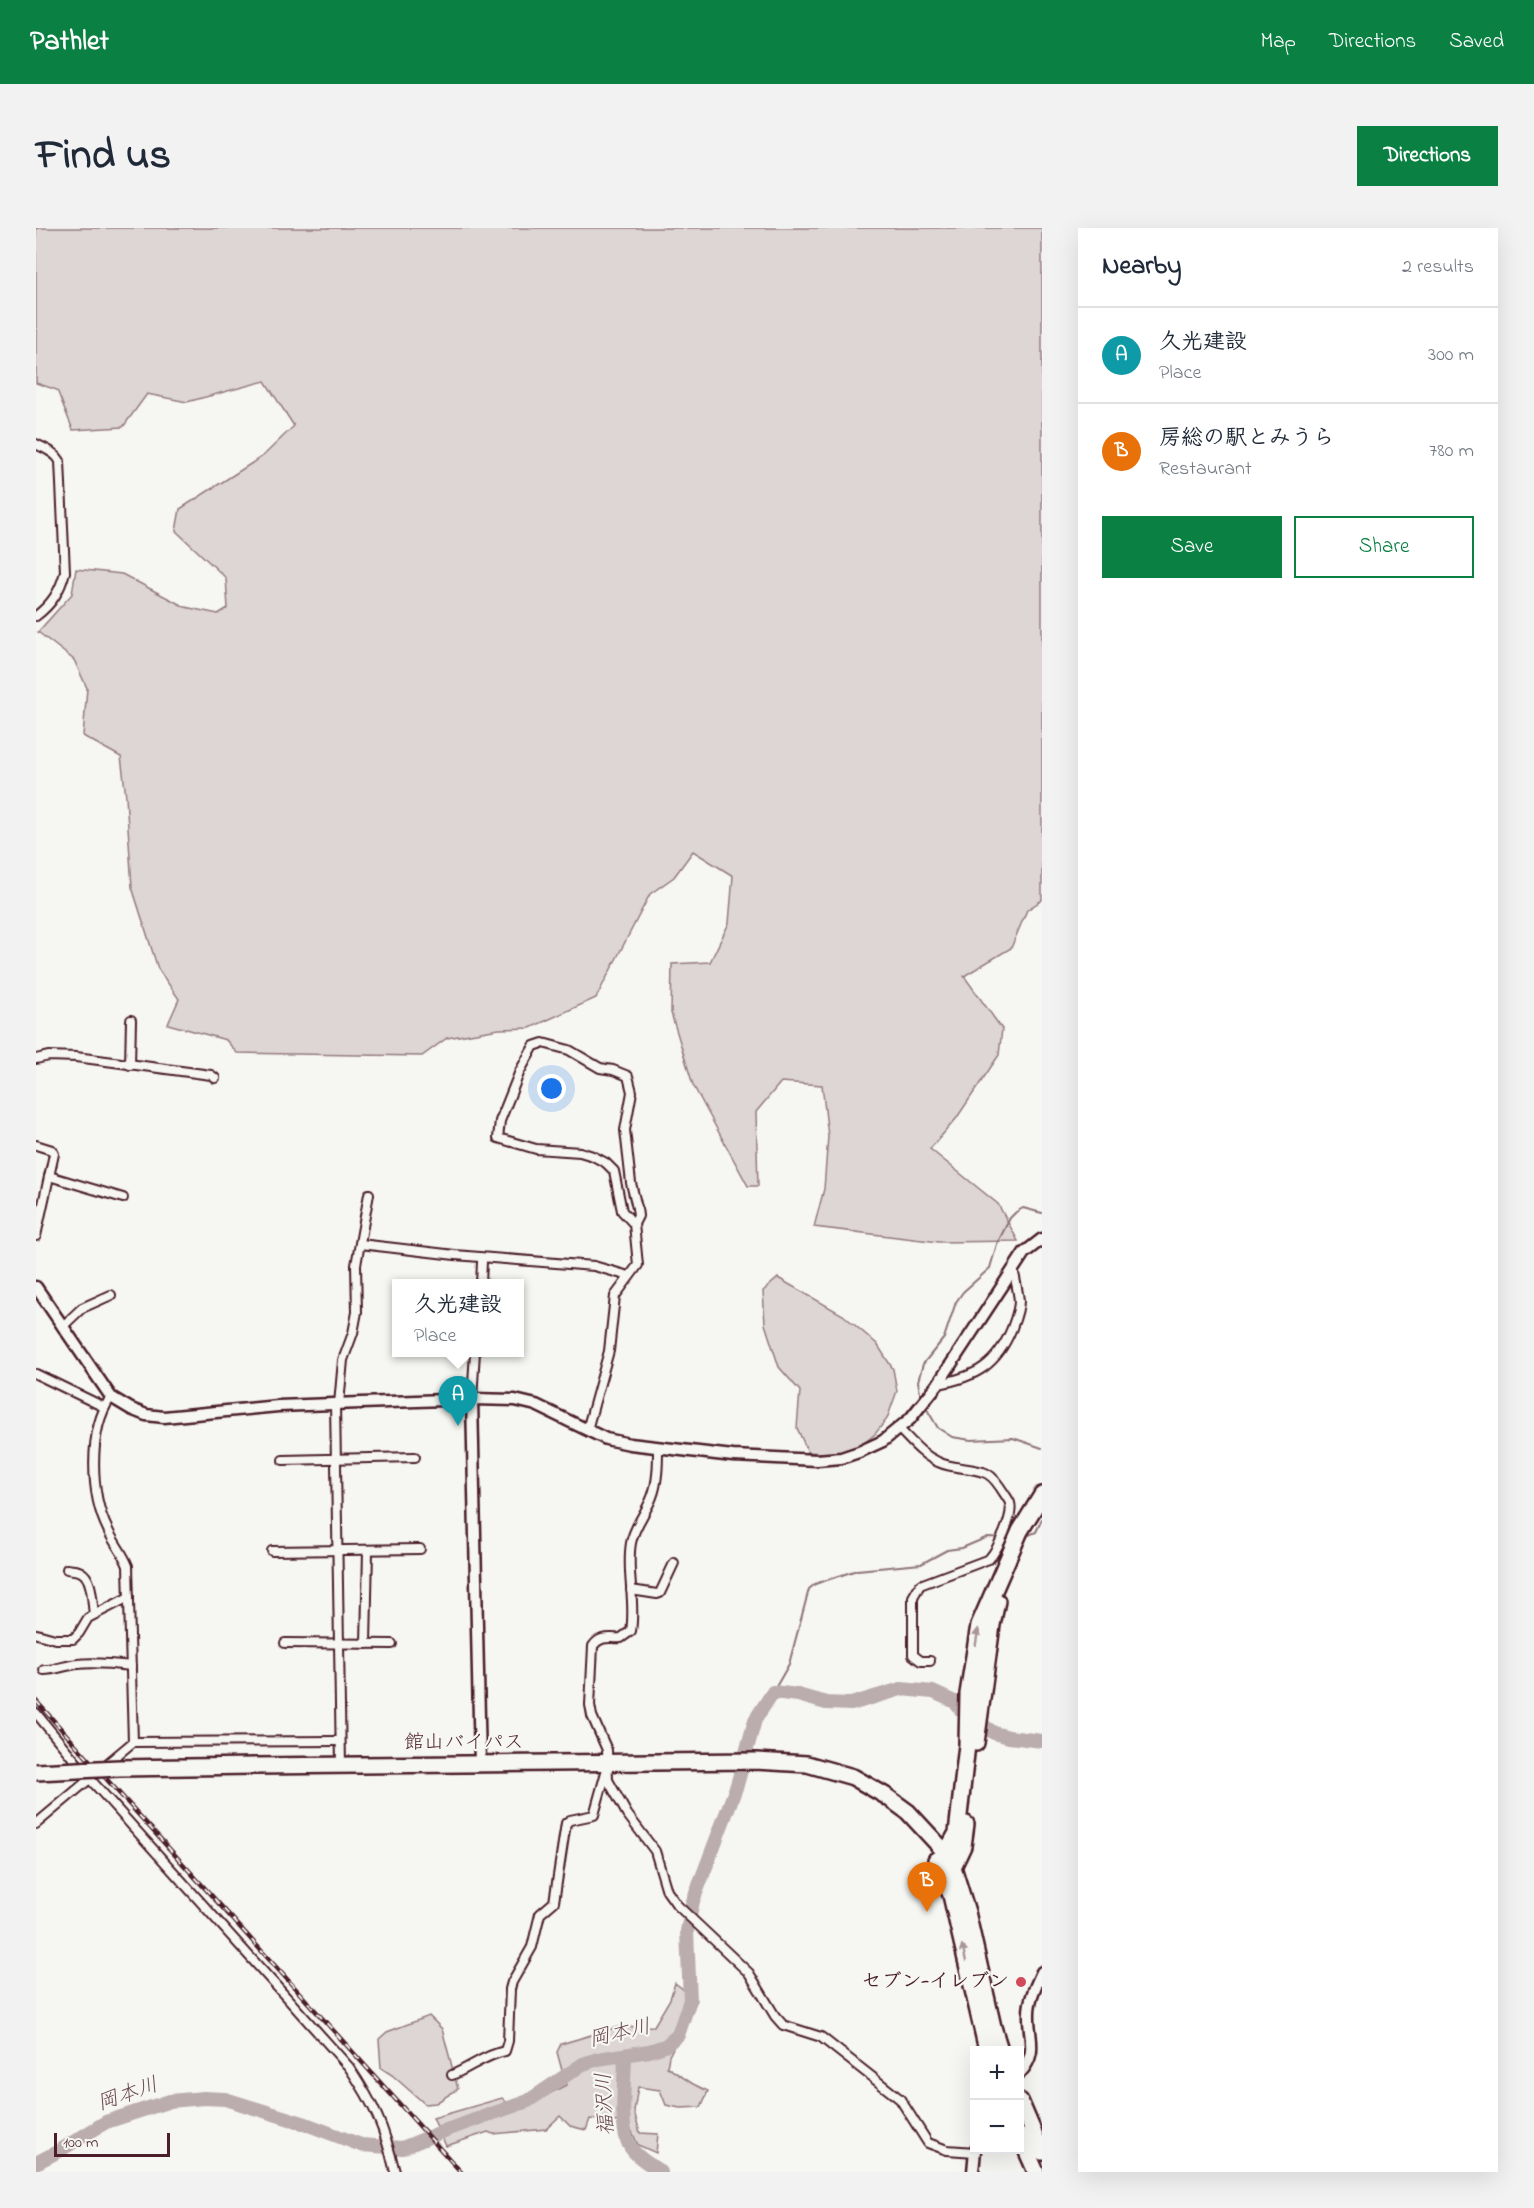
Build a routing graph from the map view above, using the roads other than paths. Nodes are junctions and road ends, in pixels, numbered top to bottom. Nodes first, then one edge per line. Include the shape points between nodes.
1 (36, 444) edge
2 (36, 616) edge
3 (131, 1020) dead end
4 (36, 1059) edge
5 (130, 1065) junction
6 (215, 1078) dead end
7 (36, 1145) edge
8 (49, 1176) junction
9 (369, 1194) dead end
10 (123, 1198) dead end
11 (634, 1224) junction
12 (36, 1236) edge
13 (1042, 1239) edge
14 (360, 1244) junction
15 (482, 1262) dead end
16 (1013, 1268) junction
17 (629, 1276) junction
18 (481, 1279) edge
19 (36, 1287) edge
20 (111, 1295) dead end
21 (62, 1327) junction
22 (475, 1357) edge
23 (36, 1374) edge
24 (938, 1384) junction
25 (111, 1396) junction
26 (472, 1399) junction
27 (337, 1404) junction
28 (104, 1407) junction
29 (899, 1429) junction
30 (586, 1430) junction
31 (658, 1447) junction
32 (415, 1457) dead end
33 (335, 1459) junction
34 (283, 1460) dead end
35 (1042, 1495) edge
36 (420, 1549) dead end
37 (368, 1550) junction
38 (272, 1551) dead end
39 (337, 1551) junction
40 (1000, 1557) junction
41 (674, 1563) dead end
42 (67, 1569) dead end
43 (631, 1590) junction
44 (129, 1597) junction
45 (94, 1614) junction
46 (37, 1634) edge
47 (285, 1643) dead end
48 (338, 1644) junction
49 (366, 1644) junction
50 (392, 1644) dead end
51 (930, 1660) dead end
52 (131, 1666) junction
53 (44, 1670) dead end
54 (36, 1713) edge
55 (340, 1741) junction
56 (133, 1742) junction
57 (480, 1764) junction
58 (340, 1765) junction
59 (606, 1768) junction
60 (36, 1772) edge
61 (90, 1779) junction
62 (36, 1824) edge
63 (946, 1861) junction
64 (1042, 1972) edge
65 (986, 2046) edge
66 (999, 2046) edge
67 (1024, 2067) edge
68 (452, 2075) dead end
69 (1024, 2110) edge
70 (1024, 2145) edge
71 (970, 2151) edge
72 (1042, 2152) edge
73 (975, 2154) edge
74 (394, 2171) edge
75 (974, 2172) edge
76 (1036, 2172) edge

1 - 2 street via 60,461 65,572 60,590
3 - 5 street
4 - 5 street via 76,1057
5 - 6 street
7 - 8 street via 54,1154
8 - 10 street
8 - 12 street
9 - 14 street
11 - 11 street via 622,1211 614,1171 606,1163 580,1152 536,1149 498,1138 500,1121 534,1046 543,1042 569,1050 600,1068 628,1076 632,1092 625,1130 638,1216
11 - 17 street via 638,1265
13 - 16 street via 1024,1252
14 - 17 street via 594,1266
14 - 27 street via 356,1265 357,1312 343,1360
15 - 18 street
16 - 24 street
16 - 24 street via 1019,1302 1008,1339 992,1362 973,1375
17 - 30 street via 615,1296 609,1351
19 - 21 street
20 - 21 street via 82,1308
21 - 25 street
22 - 26 street
23 - 28 street
24 - 29 street
25 - 27 street via 146,1415 164,1416
25 - 28 street
26 - 27 street
26 - 30 street via 515,1400 536,1405
26 - 57 street
27 - 33 street
28 - 44 street via 94,1460 96,1489 108,1532 128,1566
29 - 31 street via 859,1452 817,1460
29 - 40 street via 935,1461 951,1468 981,1471 998,1482 1011,1512 1003,1532
30 - 31 street via 606,1439
31 - 43 street via 656,1485 632,1539
32 - 33 street
33 - 34 street
33 - 39 street
35 - 40 highway
36 - 37 street
37 - 39 street
37 - 49 street
38 - 39 street
39 - 48 street
40 - 51 street via 920,1585 913,1597 913,1654 921,1661
40 - 63 highway via 992,1625 975,1695 965,1838 960,1854
41 - 43 street via 660,1593
42 - 45 street via 86,1576
43 - 59 street via 631,1630 621,1638 604,1638 593,1646 590,1705 607,1750
44 - 45 street
44 - 52 street
45 - 46 street via 73,1639
47 - 48 street
48 - 49 street
48 - 55 street
49 - 50 street
52 - 53 street via 76,1664
52 - 56 street
54 - 61 street
55 - 56 street
55 - 58 street
56 - 61 street
57 - 58 highway, 館山バイパス
57 - 59 highway, 館山バイパス
58 - 60 highway, 館山バイパス, bridge
59 - 63 highway, 館山バイパス via 713,1761 825,1768 853,1777 886,1796
59 - 68 street via 594,1815 566,1823 554,1902 540,1914 532,1947 510,1989 505,2051 480,2059
59 - 71 street via 608,1780 627,1814 655,1851 667,1891 698,1927 749,1973 783,2025 821,2037 900,2099 928,2143 947,2150
61 - 62 street
61 - 74 street via 349,2067 376,2109
65 -> 63 highway, 館山バイパス
63 - 66 highway, 館山バイパス via 967,1912
64 - 67 street via 1032,1995 1032,2046
69 - 72 highway
70 - 76 highway
73 - 75 street

